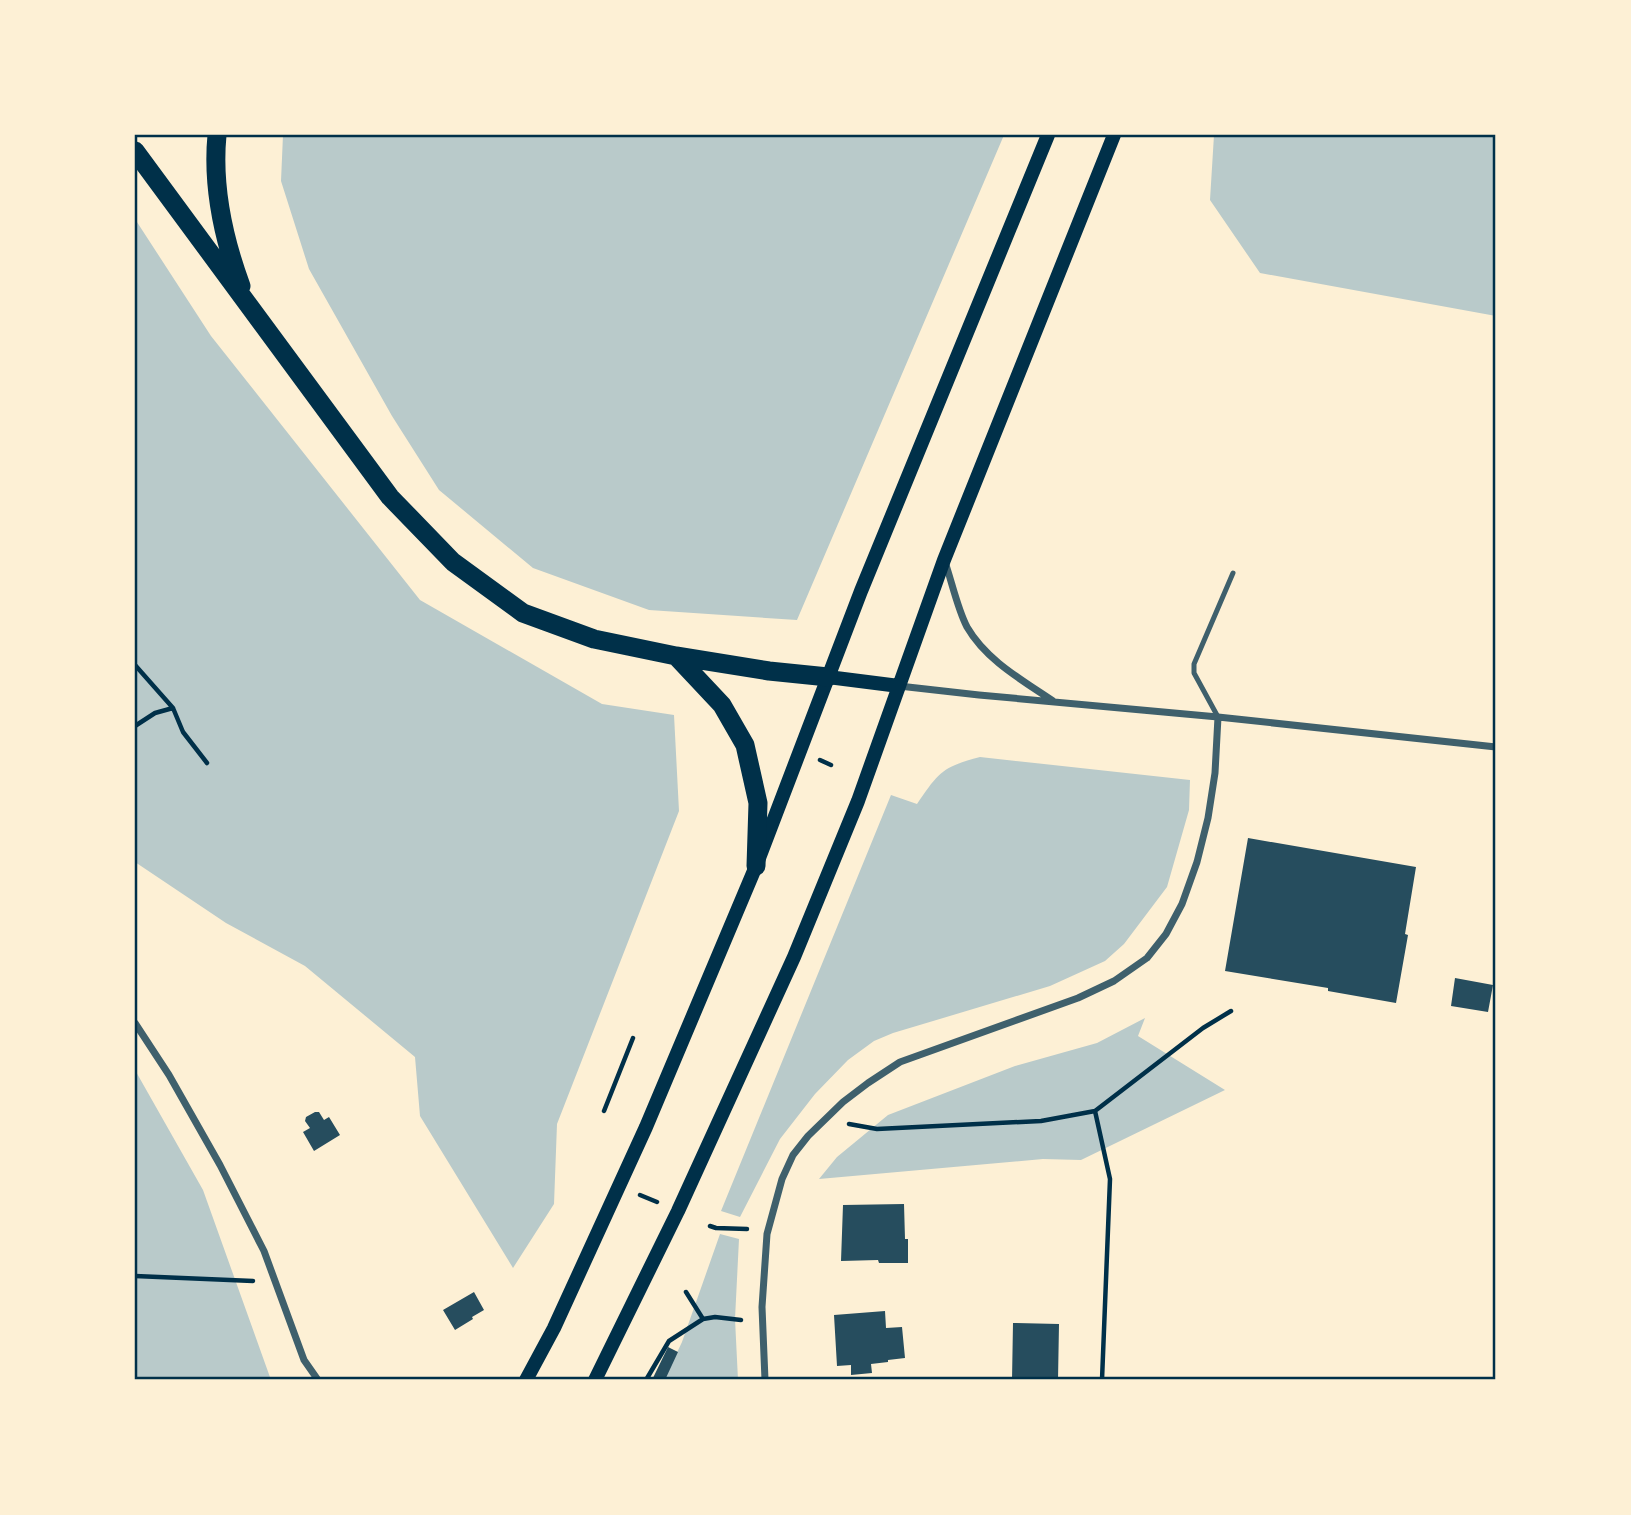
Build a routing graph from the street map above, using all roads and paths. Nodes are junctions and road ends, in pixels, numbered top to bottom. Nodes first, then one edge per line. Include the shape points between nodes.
1 (217, 135) edge
2 (1048, 135) edge
3 (1114, 135) edge
4 (135, 151) edge
5 (259, 321) junction
6 (944, 560) junction
7 (1233, 573) dead end
8 (676, 656) junction
9 (135, 665) edge
10 (828, 677) junction
11 (900, 686) junction
12 (1053, 702) junction
13 (173, 708) junction
14 (1218, 717) junction
15 (135, 726) edge
16 (1496, 747) edge
17 (207, 763) dead end
18 (755, 866) junction
19 (1231, 1011) dead end
20 (135, 1023) edge
21 (633, 1038) dead end
22 (604, 1111) dead end
23 (1095, 1111) junction
24 (824, 1119) junction
25 (640, 1195) dead end
26 (658, 1202) dead end
27 (710, 1226) dead end
28 (751, 1231) dead end
29 (135, 1276) edge
30 (275, 1282) junction
31 (686, 1292) dead end
32 (703, 1319) junction
33 (763, 1324) junction
34 (318, 1380) edge
35 (526, 1380) edge
36 (595, 1380) edge
37 (646, 1380) edge
38 (765, 1380) edge
39 (1102, 1380) edge

1 - 5 highway via 222,222 243,290
2 - 10 main road
3 - 6 main road
4 - 5 highway
5 - 8 highway via 390,498 453,562 523,613 594,639
6 - 11 main road
6 - 12 street via 966,625 979,645
7 - 14 lane via 1194,664 1194,673
8 - 10 highway
8 - 18 highway via 722,705 745,745 758,803
9 - 13 path
10 - 11 main road
10 - 18 main road
11 - 12 street
11 - 36 main road via 794,957
12 - 14 street
13 - 15 path
13 - 17 path via 183,732
14 - 16 street
14 - 24 street via 1209,818 1197,862 1167,934 1147,958 1078,998 900,1062
18 - 35 main road via 620,1186
19 - 23 path
20 - 30 street via 220,1165
21 - 22 path
23 - 24 path via 1041,1121 877,1129
23 - 39 path via 1110,1179
24 - 33 street via 793,1155 782,1179 767,1234
25 - 26 path
27 - 28 path
29 - 30 path
30 - 34 street via 304,1360
31 - 32 path
32 - 33 path
32 - 37 path via 669,1341
33 - 38 street

